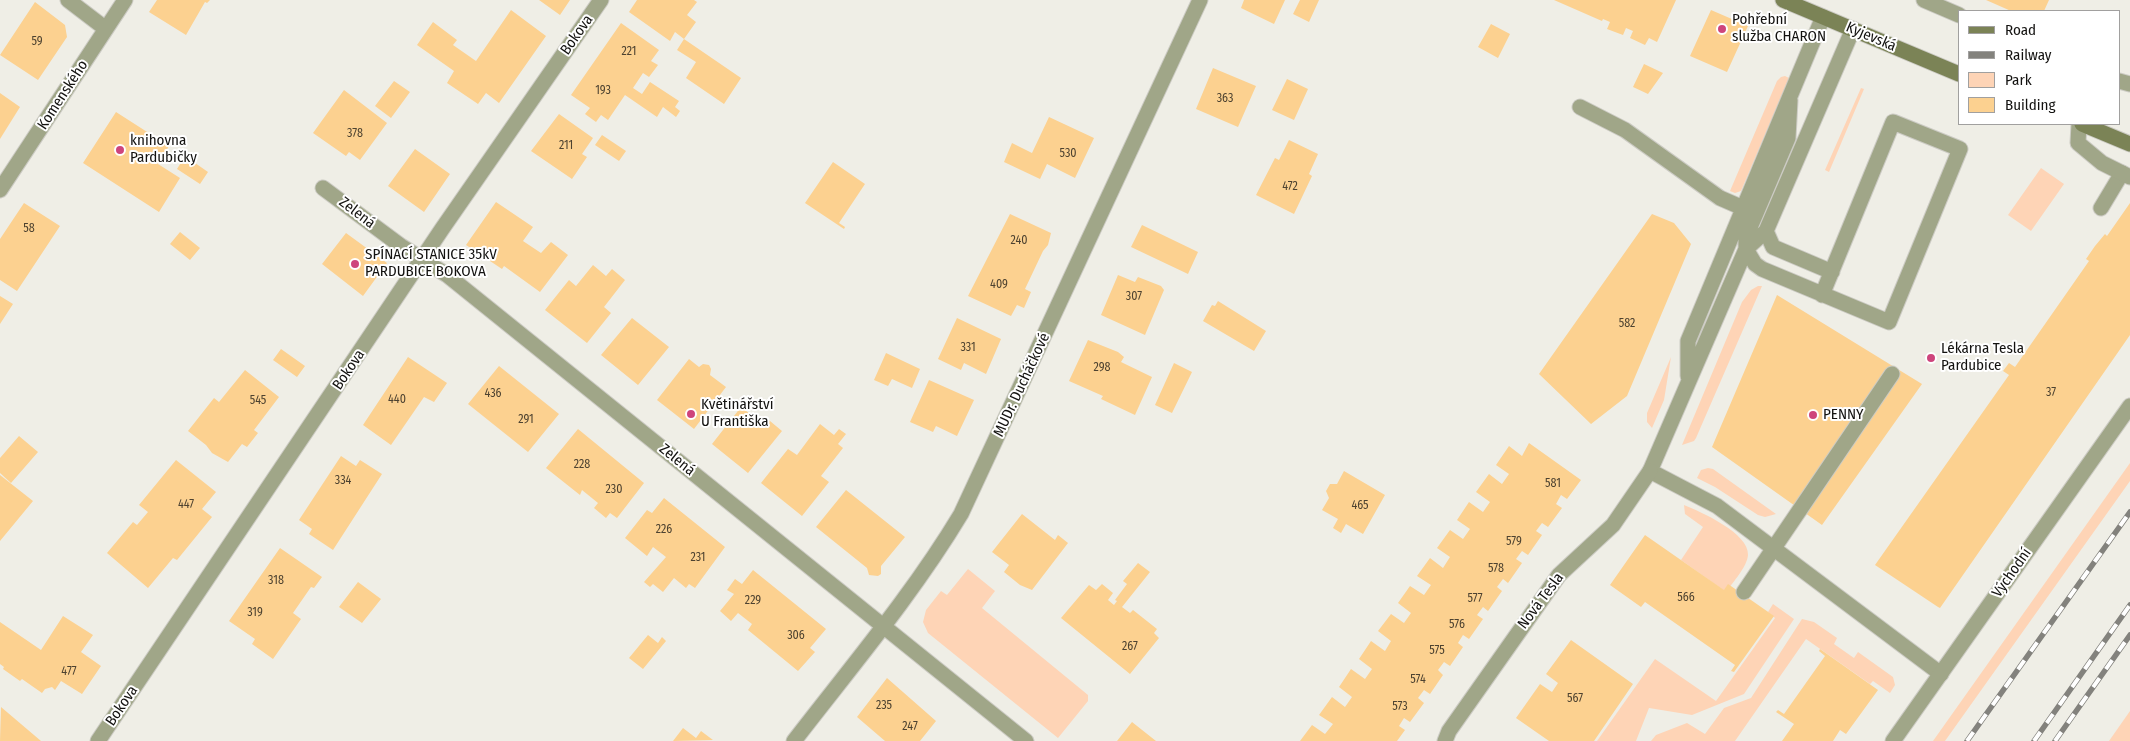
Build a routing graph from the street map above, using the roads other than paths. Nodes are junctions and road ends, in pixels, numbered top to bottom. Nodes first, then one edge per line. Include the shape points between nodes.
1 (68, 0) edge
2 (125, 0) edge
3 (601, 0) edge
4 (1200, 0) edge
5 (1783, 0) edge
6 (1924, 0) edge
7 (1958, 15) edge
8 (1824, 17) junction
9 (106, 29) junction
10 (1853, 29) junction
11 (1958, 74) edge
12 (1790, 100) junction
13 (1580, 107) dead end
14 (2080, 125) edge
15 (2082, 125) edge
16 (2130, 144) edge
17 (2126, 175) edge
18 (322, 188) dead end
19 (0, 190) edge
20 (1743, 208) junction
21 (2100, 208) dead end
22 (1766, 231) junction
23 (1746, 249) junction
24 (423, 259) junction
25 (1832, 272) junction
26 (1822, 295) junction
27 (1892, 374) dead end
28 (1688, 382) junction
29 (2130, 406) edge
30 (1650, 471) junction
31 (1773, 549) junction
32 (1744, 592) dead end
33 (882, 626) junction
34 (1941, 674) junction
35 (98, 741) edge
36 (794, 741) edge
37 (1026, 741) edge
38 (1445, 741) edge
39 (1893, 741) edge

1 - 9 street
2 - 9 street, Komenského
3 - 24 street, Bokova
4 - 33 street, MUDr. Ducháčkové via 973,492 950,533
5 - 8 street, Kyjevská
6 - 7 street
8 - 10 street, Kyjevská
8 - 12 street
9 - 19 street, Komenského
10 - 11 street, Kyjevská
10 - 22 street
12 - 20 street
12 - 23 street via 1788,138 1750,225
13 - 20 street via 1625,130 1720,198
14 - 17 street via 2078,143 2102,163
15 - 16 street
17 - 21 street
18 - 24 street, Zelená
20 - 28 street via 1688,341
22 - 23 street
22 - 25 street via 1773,247
23 - 26 street via 1762,269
23 - 28 street, Nová Tesla
24 - 33 street, Zelená
24 - 35 street, Bokova
25 - 26 street
25 - 26 street via 1893,122 1960,149 1889,322
27 - 31 street
28 - 30 street, Nová Tesla
29 - 34 street, Východní
30 - 31 street via 1717,506
30 - 38 street, Nová Tesla via 1613,525 1559,575
31 - 32 street
31 - 34 street
33 - 36 street, MUDr. Ducháčkové
33 - 37 street, Zelená
34 - 39 street, Východní

